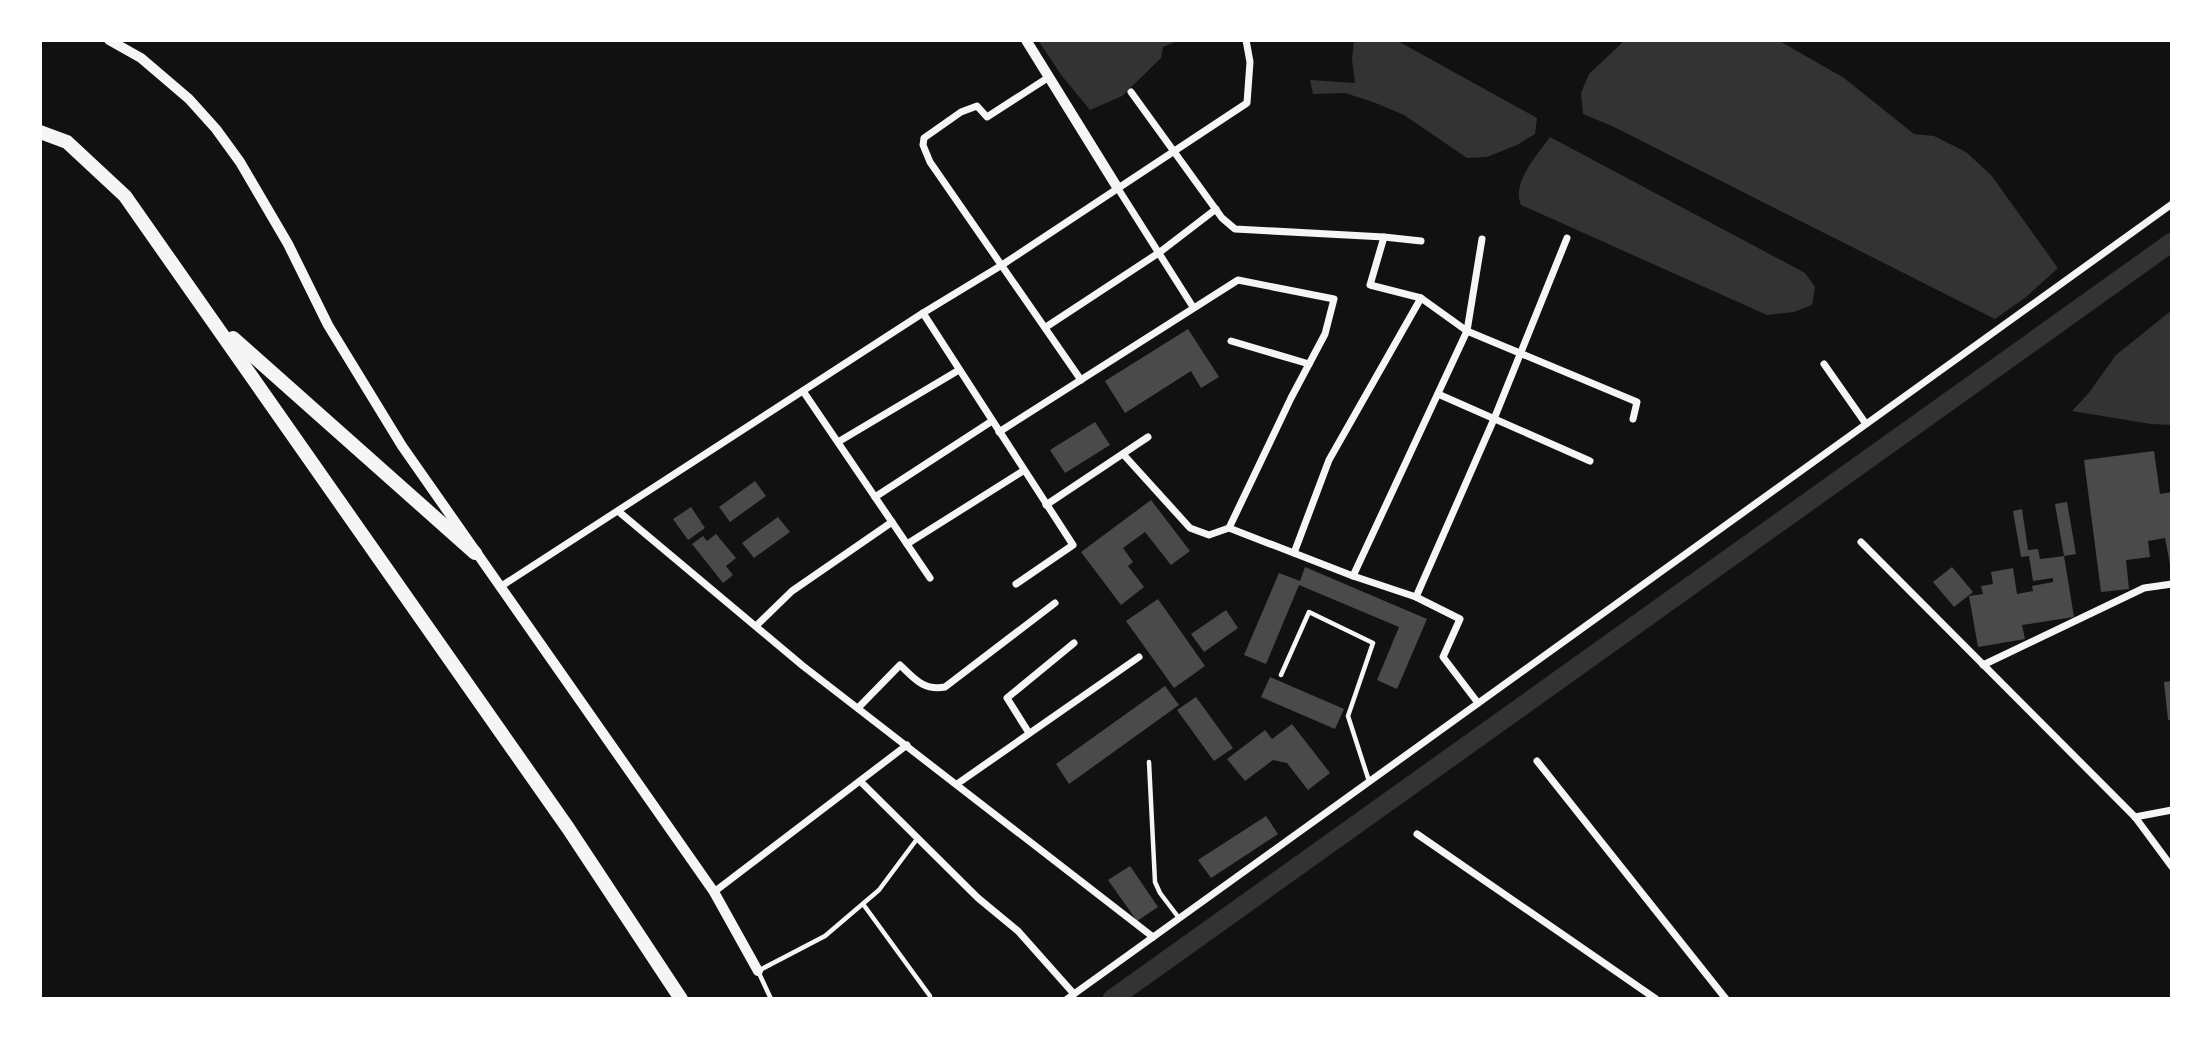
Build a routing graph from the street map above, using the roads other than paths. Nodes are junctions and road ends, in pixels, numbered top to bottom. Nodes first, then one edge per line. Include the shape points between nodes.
1 (109, 40) edge
2 (1026, 40) edge
3 (1246, 40) edge
4 (1049, 77) junction
5 (1131, 92) dead end
6 (40, 126) edge
7 (40, 132) edge
8 (67, 142) junction
9 (1175, 150) junction
10 (1117, 187) junction
11 (2172, 204) edge
12 (1216, 209) junction
13 (1384, 237) junction
14 (1567, 238) dead end
15 (1482, 239) dead end
16 (1421, 242) dead end
17 (1160, 252) junction
18 (1002, 265) junction
19 (1421, 298) junction
20 (1193, 307) junction
21 (923, 313) junction
22 (214, 321) junction
23 (1046, 327) junction
24 (1467, 331) junction
25 (1231, 341) dead end
26 (1521, 353) junction
27 (1309, 364) junction
28 (1824, 364) dead end
29 (959, 370) junction
30 (1081, 380) junction
31 (803, 391) junction
32 (1438, 394) junction
33 (1494, 419) junction
34 (1633, 419) dead end
35 (992, 421) junction
36 (1866, 424) junction
37 (999, 432) junction
38 (1148, 437) dead end
39 (838, 442) junction
40 (1123, 454) junction
41 (1590, 461) dead end
42 (1023, 471) junction
43 (875, 497) junction
44 (1046, 505) junction
45 (618, 511) junction
46 (892, 522) junction
47 (1229, 528) junction
48 (1861, 542) dead end
49 (907, 544) junction
50 (475, 553) junction
51 (1294, 553) junction
52 (1353, 576) junction
53 (930, 578) dead end
54 (1016, 584) dead end
55 (2172, 584) edge
56 (500, 587) junction
57 (1416, 597) junction
58 (1055, 603) dead end
59 (756, 626) junction
60 (1074, 643) dead end
61 (1139, 657) dead end
62 (1983, 665) junction
63 (1281, 675) dead end
64 (1478, 703) junction
65 (858, 708) junction
66 (1029, 733) junction
67 (907, 745) junction
68 (1537, 761) dead end
69 (1149, 762) dead end
70 (1369, 781) junction
71 (860, 782) junction
72 (957, 783) junction
73 (2172, 810) edge
74 (2135, 817) junction
75 (1417, 834) dead end
76 (918, 838) junction
77 (2172, 867) edge
78 (714, 892) junction
79 (863, 904) junction
80 (1179, 918) junction
81 (1153, 937) junction
82 (758, 971) junction
83 (1074, 993) junction
84 (930, 996) dead end
85 (681, 999) edge
86 (771, 999) edge
87 (1067, 999) edge
88 (1656, 999) edge
89 (1726, 999) edge

1 - 50 street via 141,58 190,99 240,162 350,363
2 - 4 street
3 - 9 street via 1250,62 1247,103
4 - 10 street
4 - 18 street via 987,117 977,106 924,138 930,162
5 - 9 street
6 - 8 main road
7 - 8 main road
8 - 22 main road via 125,195
9 - 10 street
9 - 12 street
10 - 17 street
10 - 18 street
11 - 36 street
12 - 13 street via 1235,229
12 - 17 street
13 - 16 street
13 - 19 street via 1370,285
14 - 26 street
15 - 24 street
17 - 20 street
17 - 23 street
18 - 21 street
18 - 23 street
19 - 24 street
19 - 51 street via 1329,460
20 - 27 street via 1238,280 1334,299 1325,334
20 - 30 street
21 - 29 street
21 - 31 street
22 - 50 main road
22 - 85 main road via 568,828
23 - 30 street
24 - 26 street
24 - 32 street
25 - 27 street
26 - 33 street
26 - 34 street via 1636,402
27 - 47 street
28 - 36 street
29 - 35 street
29 - 39 street
30 - 37 street
31 - 39 street
31 - 45 street
32 - 33 street
32 - 52 street
33 - 41 street
33 - 57 street
35 - 37 street
35 - 43 street
36 - 64 street
37 - 42 street
38 - 40 street
39 - 43 street
40 - 44 street
40 - 47 street via 1190,528 1209,534
42 - 44 street
42 - 49 street
43 - 46 street
44 - 54 street via 1073,545
45 - 56 street
45 - 59 street
46 - 49 street
46 - 59 street via 792,591
47 - 51 street
48 - 62 street
49 - 53 street
50 - 56 street
51 - 52 street
52 - 57 street
55 - 62 street via 2144,588
56 - 78 street
57 - 64 street via 1460,619 1444,656
58 - 65 street via 944,687 923,686 900,665
59 - 65 street
60 - 66 street via 1007,698
61 - 66 street
62 - 74 street
63 - 70 lane via 1309,612 1373,643 1348,716
64 - 70 street
65 - 67 street
66 - 72 street
67 - 71 street
67 - 72 street
68 - 89 street
69 - 80 lane via 1156,882
70 - 80 street
71 - 76 street
71 - 78 street
72 - 81 street
73 - 74 street
74 - 77 street
75 - 88 street
76 - 79 lane
76 - 83 street via 1018,931
78 - 82 street
79 - 82 lane via 825,936
79 - 84 lane
80 - 81 street
81 - 83 street
82 - 86 lane
83 - 87 street

